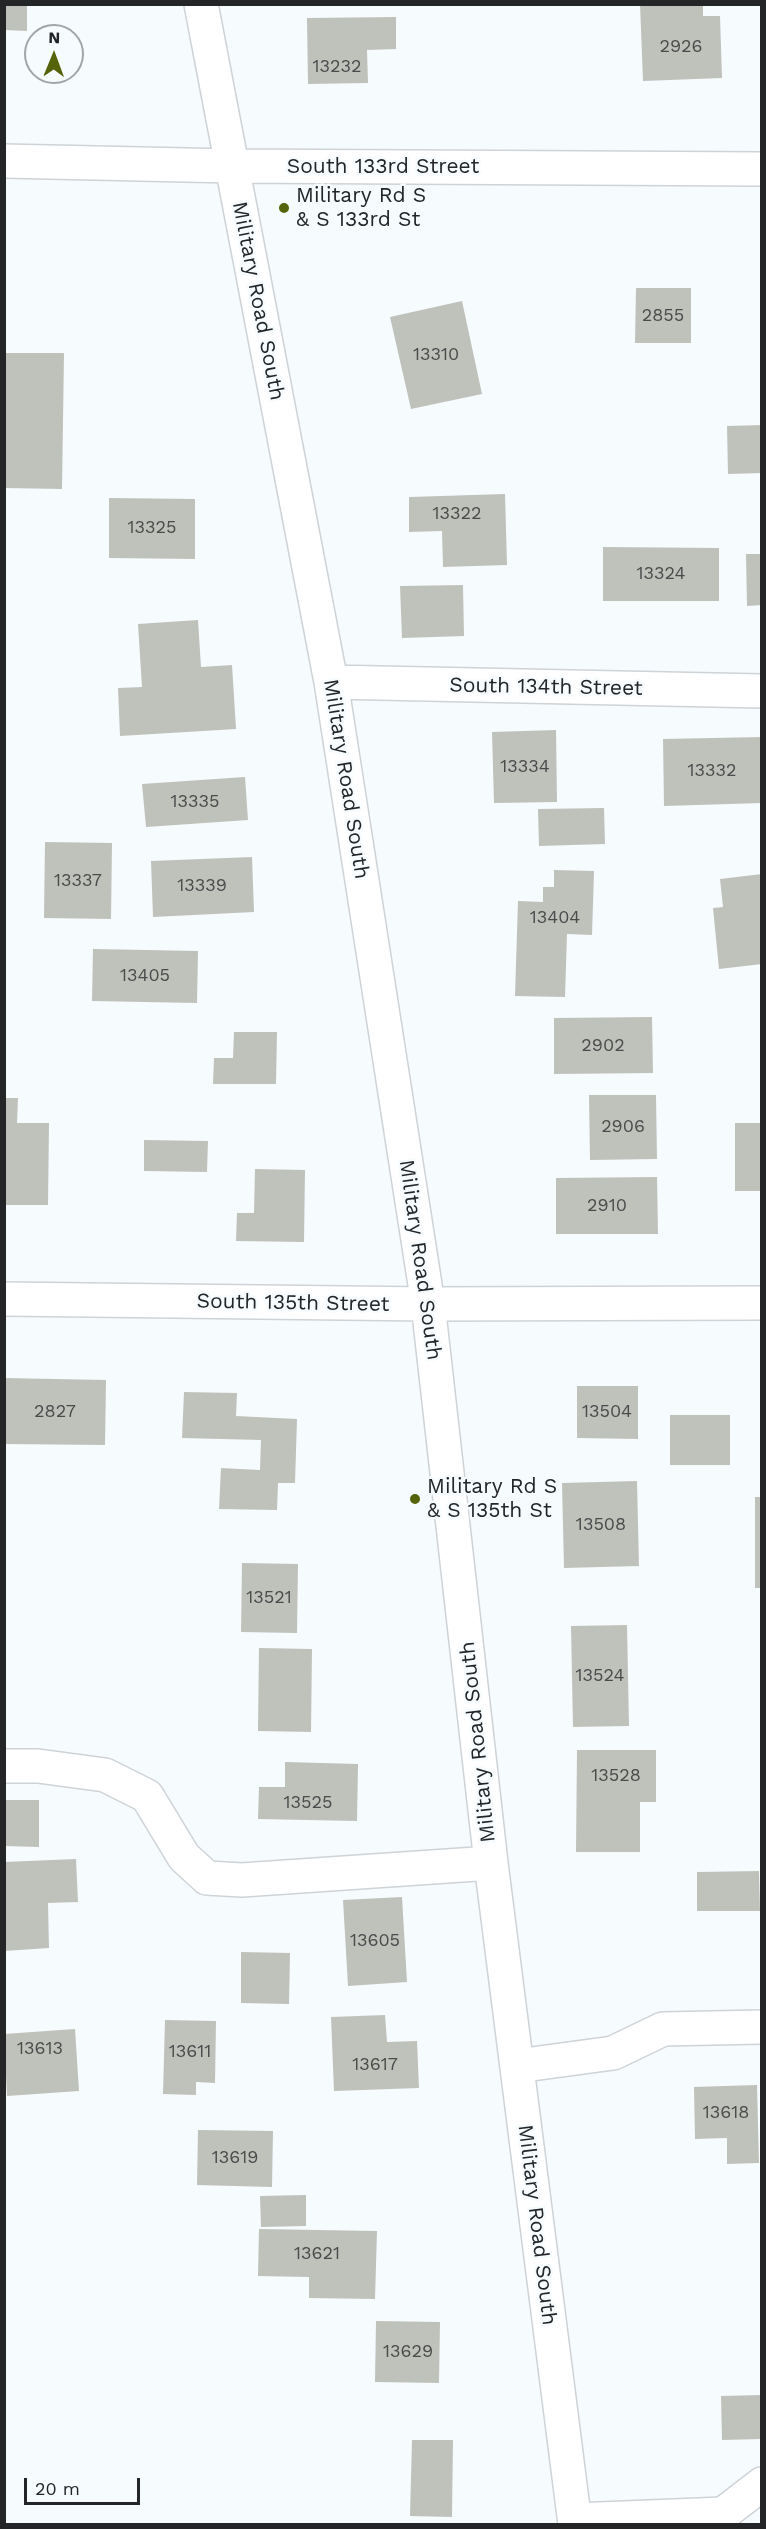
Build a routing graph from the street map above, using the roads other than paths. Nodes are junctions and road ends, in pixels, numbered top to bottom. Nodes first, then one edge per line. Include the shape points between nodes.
1 (201, 4) edge
2 (4, 161) edge
3 (232, 166) junction
4 (762, 169) edge
5 (331, 682) junction
6 (762, 691) edge
7 (4, 1299) edge
8 (762, 1303) edge
9 (428, 1304) junction
10 (4, 1766) edge
11 (491, 1863) junction
12 (762, 2027) edge
13 (517, 2066) junction
14 (762, 2484) edge
15 (575, 2522) edge

1 - 3 street, Military Road South
2 - 3 street, South 133rd Street
3 - 4 street, South 133rd Street
3 - 5 street, Military Road South
5 - 6 street, South 134th Street
5 - 9 street, Military Road South
7 - 9 street, South 135th Street
8 - 9 street, South 135th Street
9 - 11 street, Military Road South
10 - 11 street via 38,1766 105,1775 147,1796 184,1857 207,1878 242,1880
11 - 13 street, Military Road South
12 - 13 street via 663,2029 613,2053
13 - 15 street, Military Road South
14 - 15 street via 723,2514

